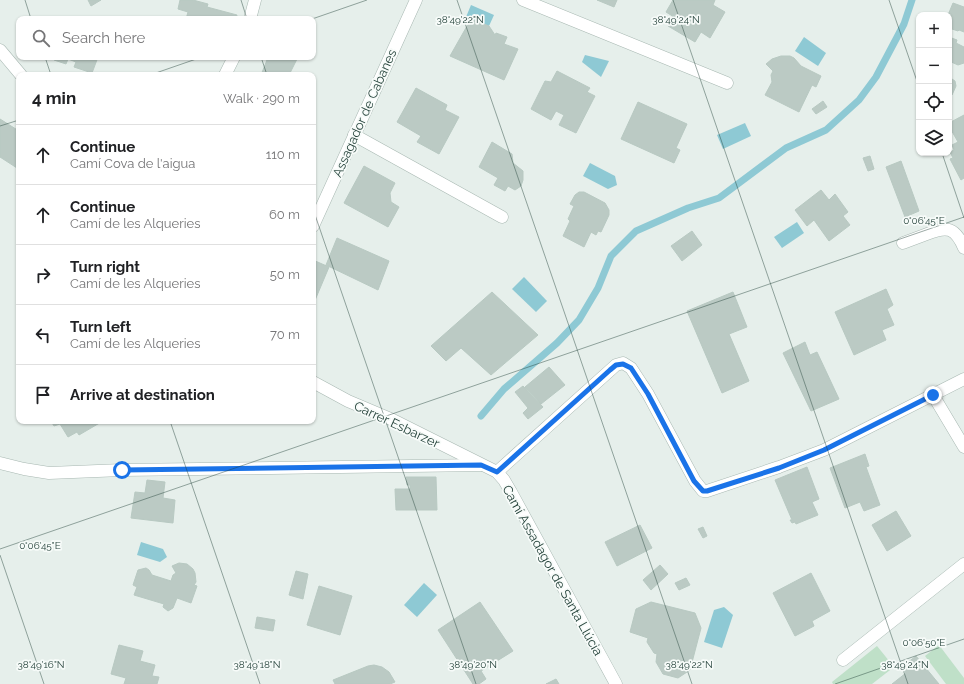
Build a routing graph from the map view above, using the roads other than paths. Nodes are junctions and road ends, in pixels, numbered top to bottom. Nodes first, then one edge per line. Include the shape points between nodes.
1 (255, 0) edge
2 (416, 0) edge
3 (523, 0) edge
4 (251, 16) edge
5 (0, 50) edge
6 (232, 60) edge
7 (18, 72) edge
8 (226, 72) edge
9 (727, 83) dead end
10 (354, 135) junction
11 (502, 217) dead end
12 (316, 219) edge
13 (903, 243) dead end
14 (964, 248) edge
15 (964, 379) edge
16 (316, 384) edge
17 (933, 395) junction
18 (964, 447) edge
19 (0, 463) edge
20 (481, 465) junction
21 (497, 472) junction
22 (964, 564) edge
23 (843, 660) dead end
24 (616, 684) edge

1 - 4 street
2 - 10 street, Assagador de Cabanes
3 - 9 street
5 - 7 street
6 - 8 street
10 - 11 street
10 - 12 street, Assagador de Cabanes
13 - 14 street via 947,229 956,236
15 - 17 street
16 - 20 street, Carrer Esbarzer
17 - 18 street
17 - 21 street via 824,450 779,468 703,491 694,481 648,394 631,368 623,364 616,365
19 - 20 street via 49,473
20 - 21 street, Camí Assadagor de Santa Llúcia
21 - 24 street, Camí Assadagor de Santa Llúcia via 511,492
22 - 23 street

